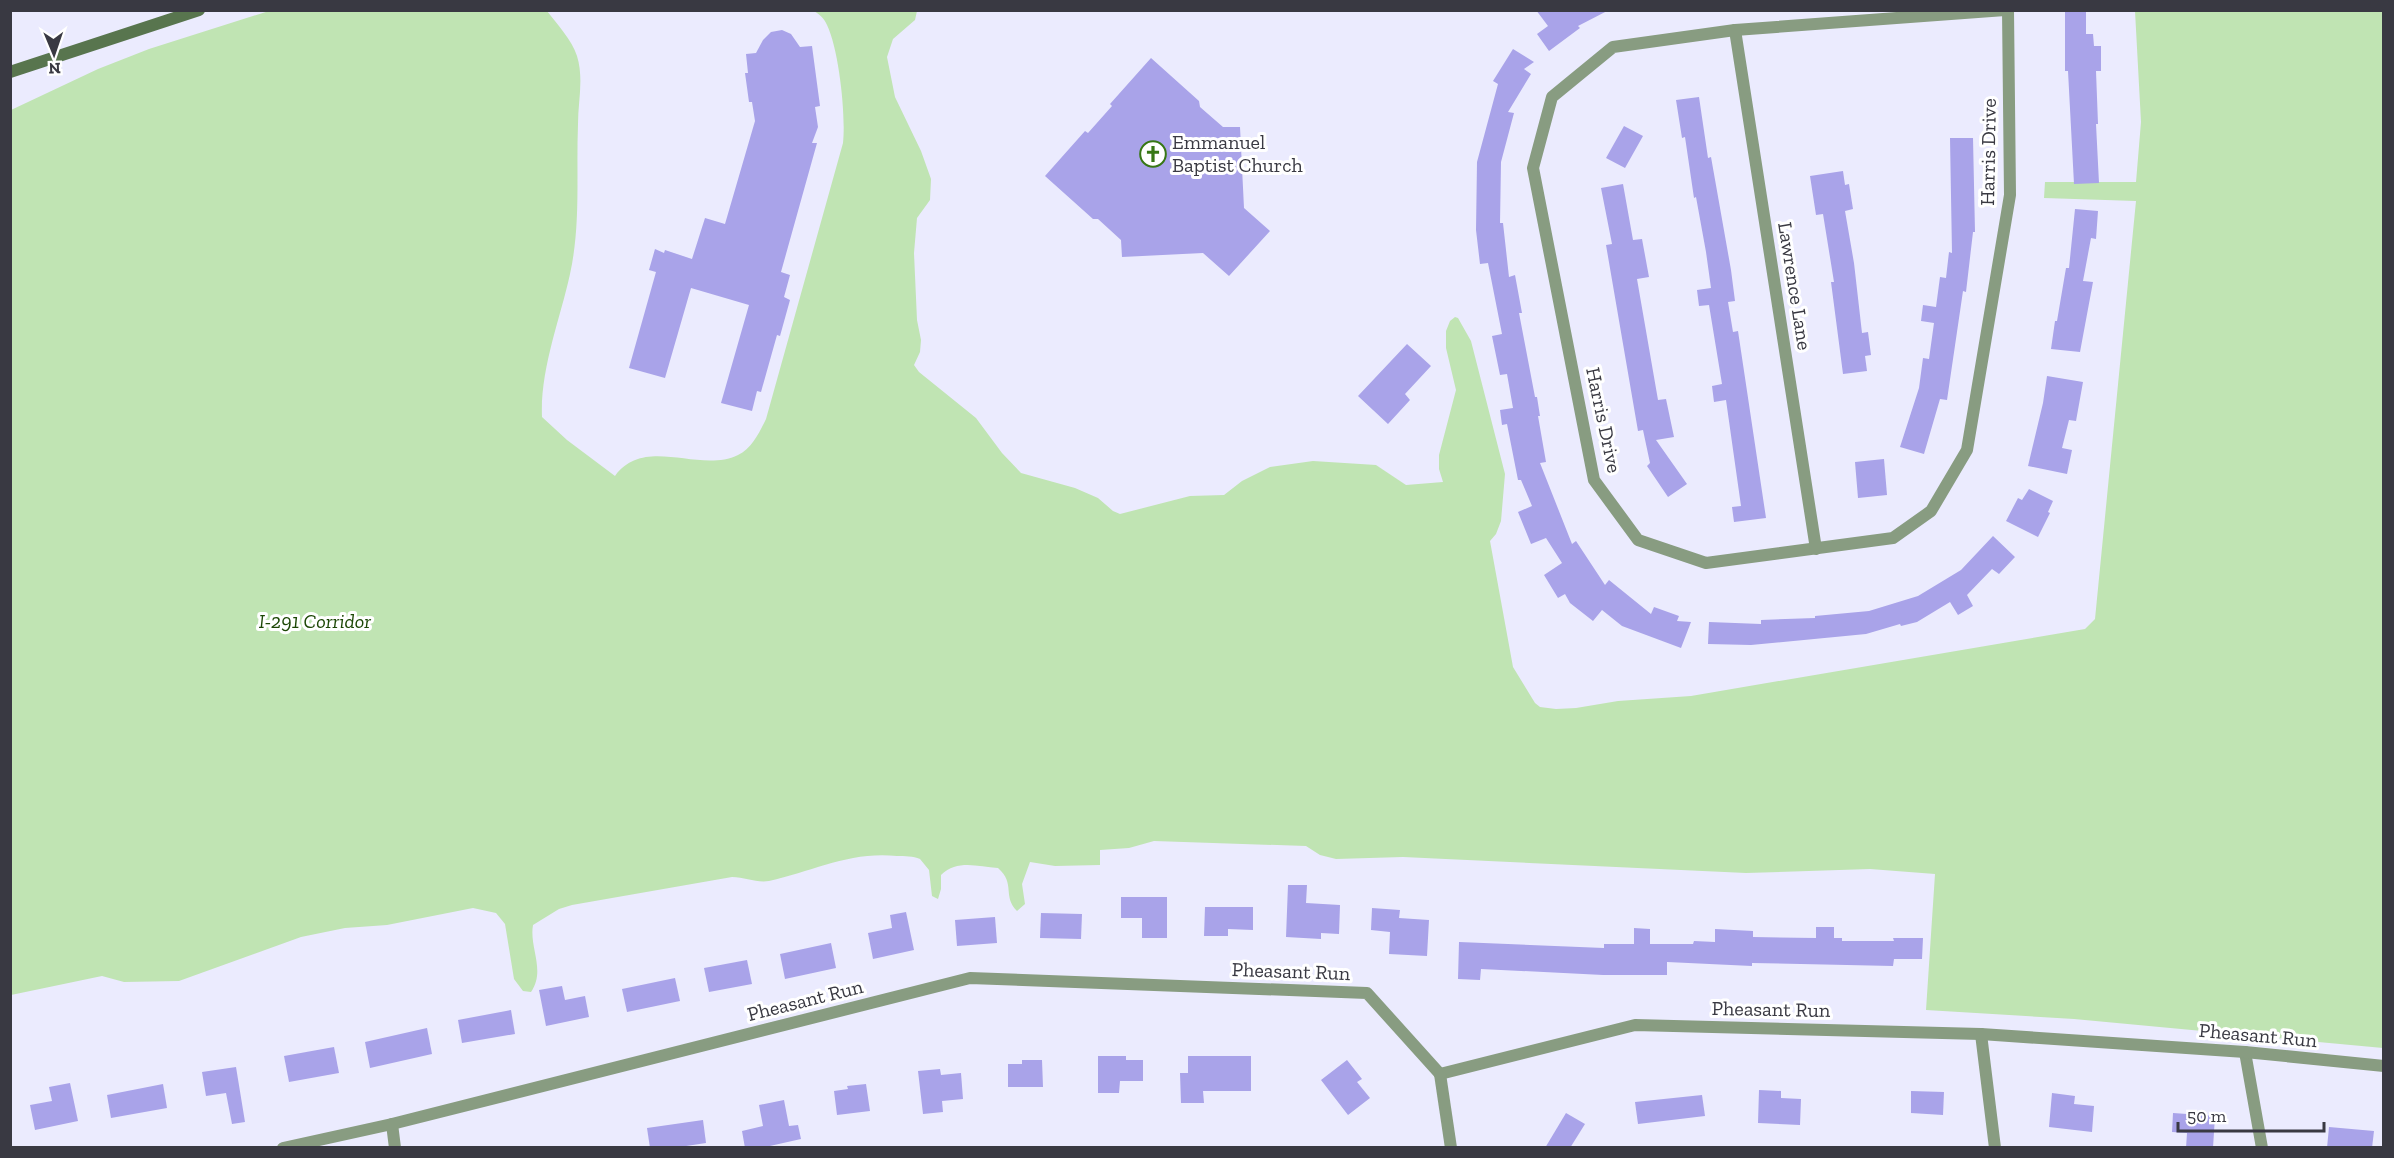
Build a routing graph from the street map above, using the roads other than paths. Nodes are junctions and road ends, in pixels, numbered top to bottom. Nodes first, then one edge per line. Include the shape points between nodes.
1 (199, 10) edge
2 (2006, 10) edge
3 (1735, 30) junction
4 (10, 72) edge
5 (1816, 549) junction
6 (1981, 1034) junction
7 (2245, 1052) junction
8 (2384, 1066) edge
9 (1440, 1074) junction
10 (392, 1124) junction
11 (283, 1148) edge
12 (395, 1148) edge
13 (1451, 1148) edge
14 (1995, 1148) edge
15 (2262, 1148) edge

1 - 4 main road
2 - 3 street, Harris Drive
2 - 5 street, Harris Drive via 2010,195 1966,450 1931,511 1893,538
3 - 5 street, Lawrence Lane
3 - 5 street, Harris Drive via 1613,47 1552,97 1533,168 1594,480 1638,540 1706,563
6 - 7 street, Pheasant Run
6 - 9 street, Pheasant Run via 1635,1025
6 - 14 street
7 - 8 street, Pheasant Run
7 - 15 street
9 - 10 street, Pheasant Run via 1367,993 970,978
9 - 13 street
10 - 11 street, Pheasant Run
10 - 12 street

